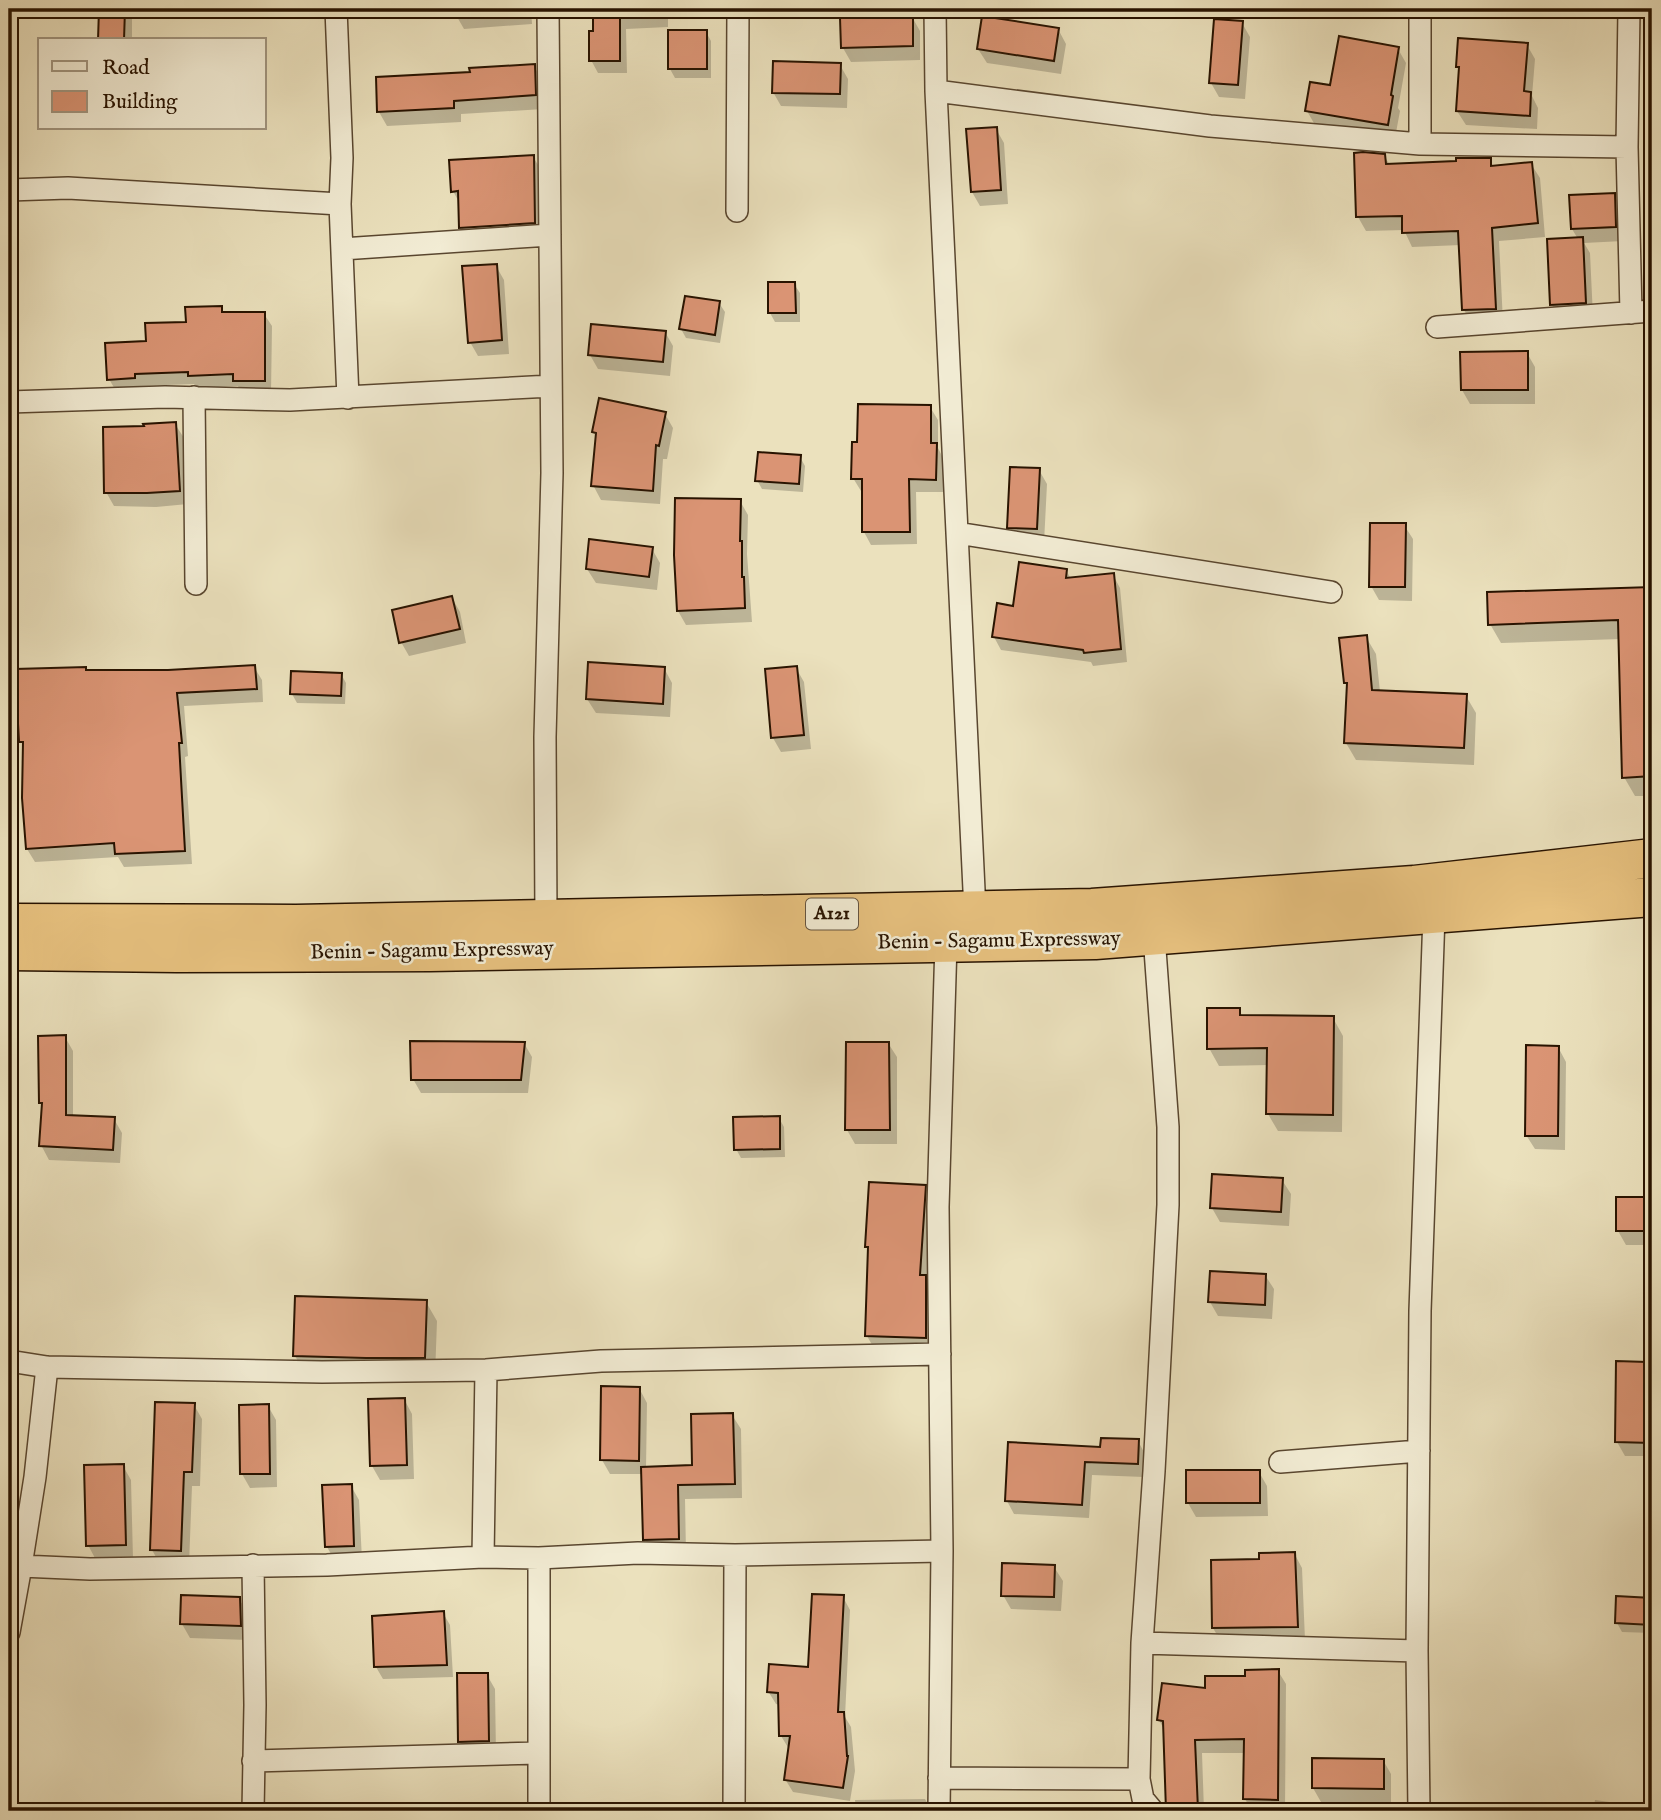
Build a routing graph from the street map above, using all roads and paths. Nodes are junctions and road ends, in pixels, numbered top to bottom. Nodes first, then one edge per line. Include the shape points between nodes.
1 (336, 9) edge
2 (548, 9) edge
3 (738, 9) edge
4 (935, 9) edge
5 (1420, 9) edge
6 (1629, 9) edge
7 (936, 90) junction
8 (1420, 144) junction
9 (1627, 147) junction
10 (9, 190) edge
11 (340, 204) junction
12 (737, 211) dead end
13 (550, 235) junction
14 (342, 249) junction
15 (1642, 312) edge
16 (1437, 327) dead end
17 (551, 386) junction
18 (194, 397) junction
19 (348, 398) junction
20 (9, 402) edge
21 (957, 533) junction
22 (196, 584) dead end
23 (1331, 592) dead end
24 (1652, 858) edge
25 (1652, 897) edge
26 (975, 911) junction
27 (1434, 915) junction
28 (546, 919) junction
29 (1154, 936) junction
30 (946, 943) junction
31 (10, 950) edge
32 (940, 1354) junction
33 (9, 1361) edge
34 (47, 1367) junction
35 (486, 1370) junction
36 (1419, 1451) junction
37 (1280, 1462) dead end
38 (942, 1551) junction
39 (735, 1555) junction
40 (483, 1557) junction
41 (539, 1558) junction
42 (253, 1565) junction
43 (21, 1566) junction
44 (9, 1632) edge
45 (1142, 1643) junction
46 (1417, 1651) junction
47 (538, 1753) junction
48 (253, 1761) junction
49 (939, 1778) junction
50 (1139, 1779) junction
51 (253, 1811) edge
52 (538, 1811) edge
53 (734, 1811) edge
54 (939, 1811) edge
55 (1153, 1811) edge
56 (1419, 1811) edge

1 - 11 street
2 - 13 street
3 - 12 street
4 - 7 street
5 - 8 street
6 - 9 street
7 - 8 street via 1210,126
7 - 21 street
8 - 9 street
9 - 15 street
10 - 11 street via 68,188
11 - 14 street
13 - 14 street
13 - 17 street
14 - 19 street
15 - 16 street
17 - 19 street
17 - 28 street
18 - 19 street
18 - 20 street
18 - 22 street
21 - 23 street
21 - 26 street
24 - 26 highway, A121 via 1401,886 1092,908
25 - 27 highway, Benin - Sagamu Expressway / A121
26 - 28 highway, A121
27 - 29 highway, Benin - Sagamu Expressway / A121
27 - 36 street
28 - 31 highway, A121 via 296,924
29 - 30 highway, Benin - Sagamu Expressway / A121
29 - 45 street via 1168,1127 1168,1205
30 - 31 highway, Benin - Sagamu Expressway / A121 via 430,952
30 - 32 street
32 - 35 street via 601,1361
32 - 38 street
33 - 34 street
34 - 35 street via 322,1373
34 - 43 street
35 - 40 street
36 - 37 street
36 - 46 street
38 - 39 street
38 - 49 street
39 - 41 street
39 - 53 street
40 - 41 street
40 - 42 street
41 - 47 street
42 - 43 street
42 - 48 street
43 - 44 street
45 - 46 street
45 - 50 street
46 - 56 street
47 - 48 street
47 - 52 street
48 - 51 street
49 - 50 street
49 - 54 street
50 - 55 street via 1143,1799

